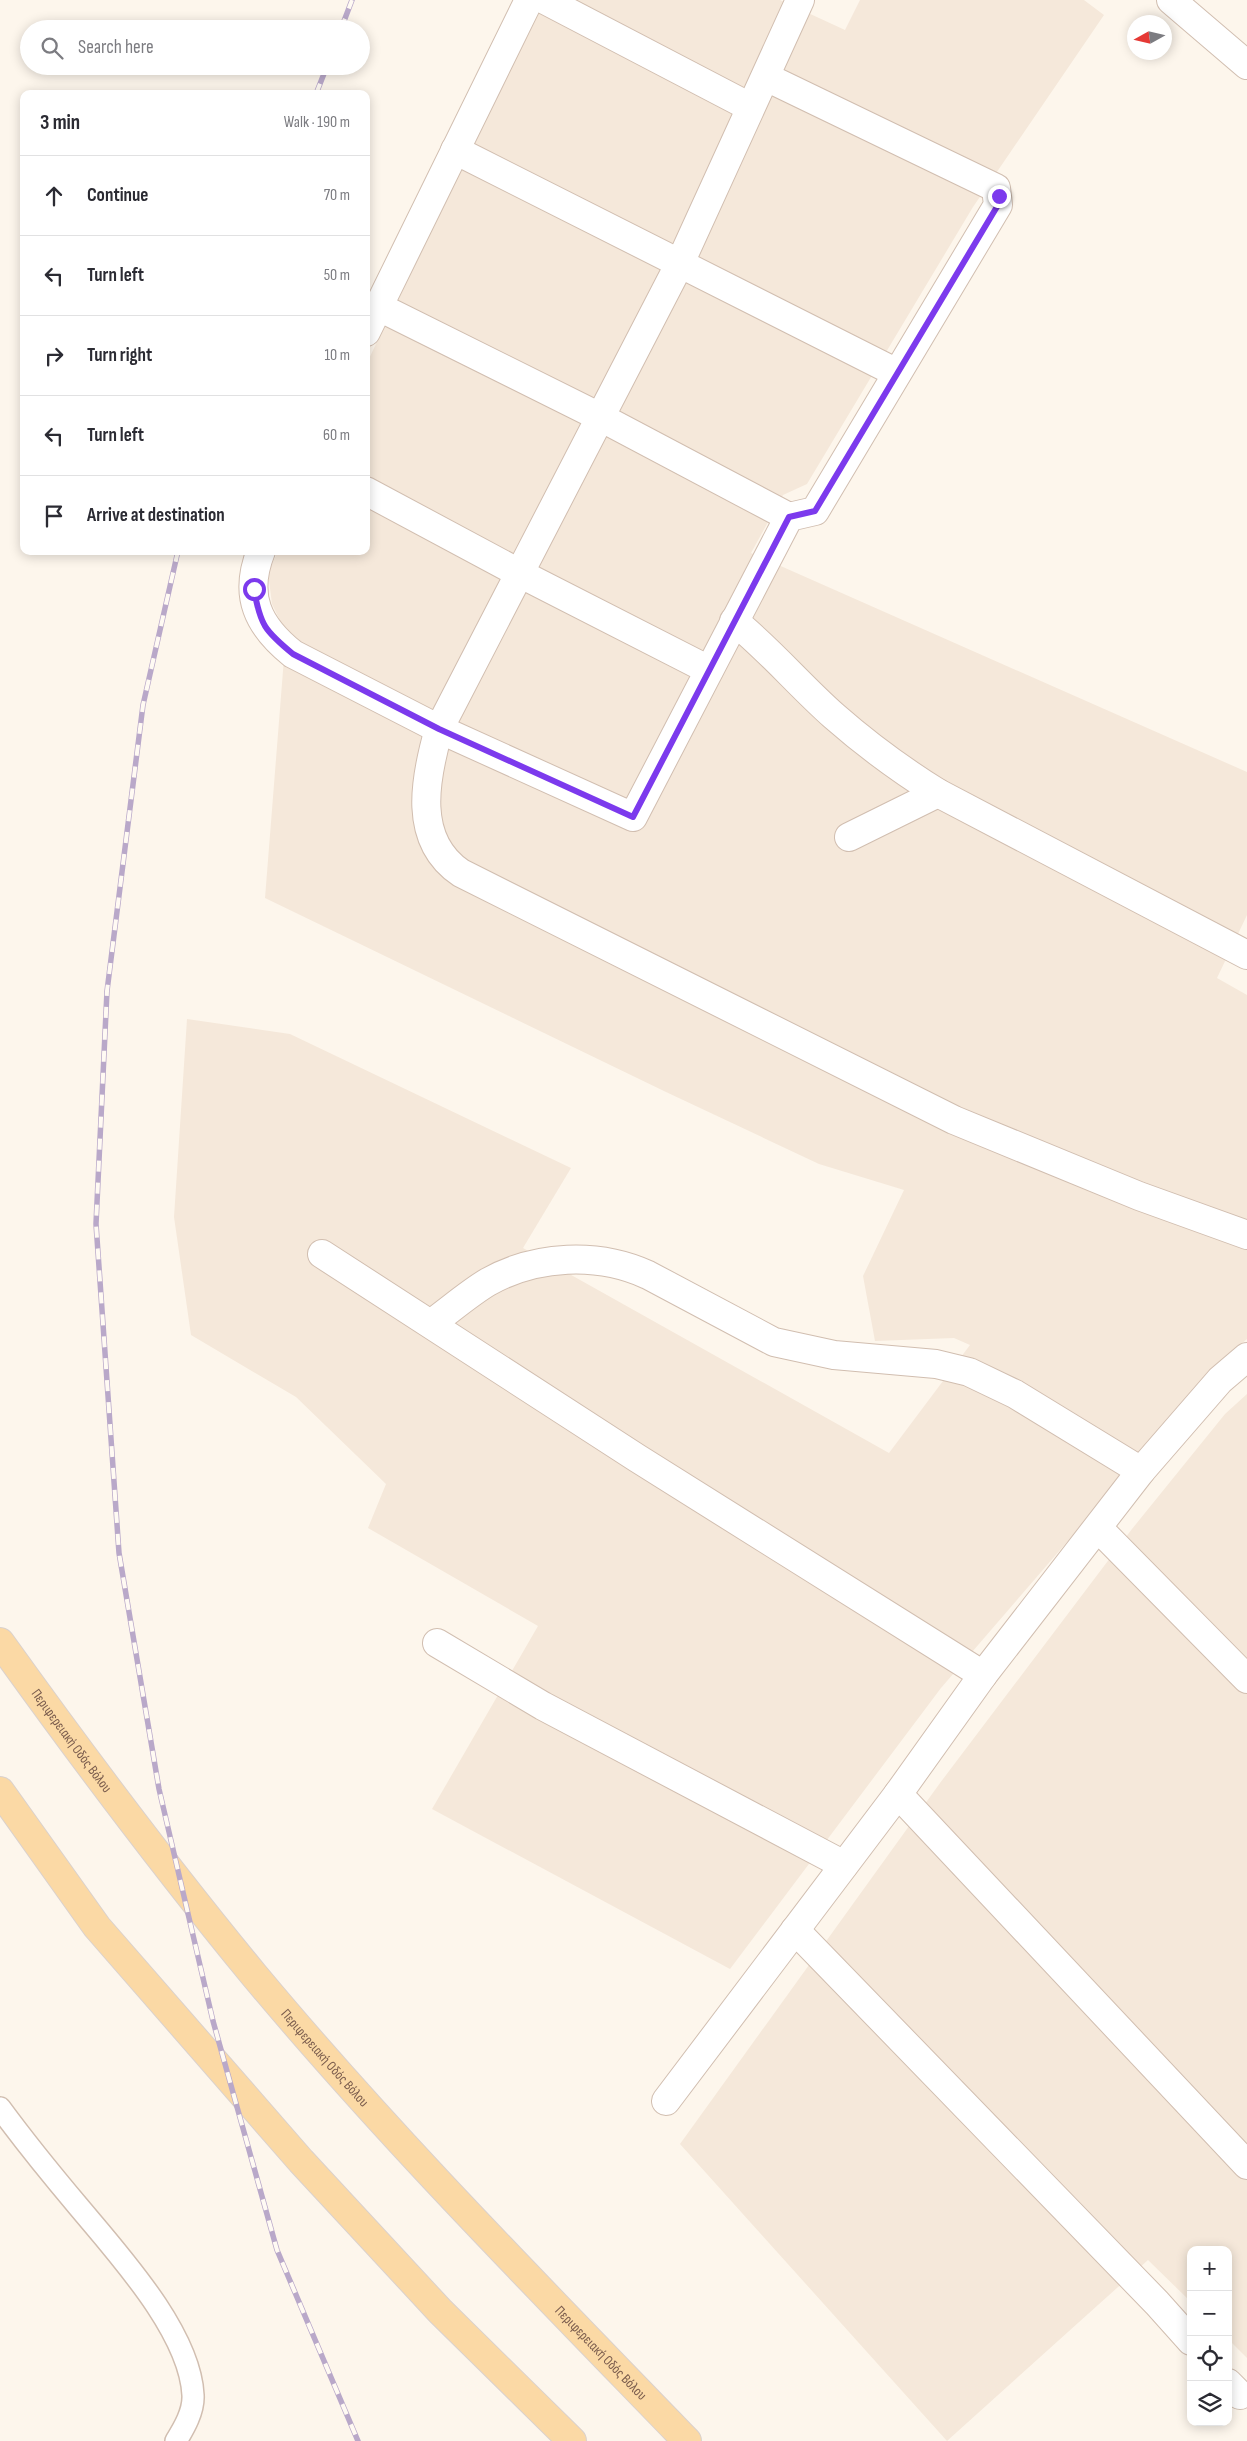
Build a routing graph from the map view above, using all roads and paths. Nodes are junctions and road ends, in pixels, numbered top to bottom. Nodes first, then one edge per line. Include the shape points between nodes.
1 (529, 0) edge
2 (545, 0) edge
3 (800, 0) edge
4 (1171, 0) edge
5 (1247, 64) edge
6 (766, 77) junction
7 (750, 107) junction
8 (455, 150) junction
9 (680, 263) junction
10 (379, 307) junction
11 (370, 324) edge
12 (897, 373) junction
13 (600, 417) junction
14 (370, 493) edge
15 (789, 517) junction
16 (259, 555) edge
17 (520, 573) junction
18 (734, 621) junction
19 (709, 670) junction
20 (439, 729) junction
21 (938, 793) junction
22 (849, 837) dead end
23 (1247, 955) edge
24 (1247, 1235) edge
25 (322, 1254) dead end
26 (432, 1323) junction
27 (1247, 1357) edge
28 (1141, 1471) junction
29 (1098, 1528) junction
30 (0, 1642) edge
31 (437, 1643) dead end
32 (983, 1676) junction
33 (1247, 1679) edge
34 (0, 1791) edge
35 (898, 1794) junction
36 (844, 1865) junction
37 (795, 1930) junction
38 (666, 2101) dead end
39 (0, 2108) edge
40 (1247, 2165) edge
41 (1187, 2336) edge
42 (176, 2441) edge
43 (572, 2441) edge
44 (687, 2441) edge

1 - 8 street
2 - 7 street
3 - 6 street
4 - 5 street
6 - 7 street
6 - 12 street via 996,188 998,205
7 - 9 street
8 - 9 street
8 - 10 street
9 - 12 street
9 - 13 street
10 - 11 street
10 - 13 street
12 - 15 street via 815,511
13 - 15 street
13 - 17 street
14 - 17 street
15 - 18 street
16 - 20 street via 255,566 254,589 259,618 273,638 293,654
17 - 19 street
17 - 20 street
18 - 19 street
18 - 21 street via 834,716 892,764
19 - 20 street via 633,817
20 - 24 street via 426,787 427,814 439,853 461,873 954,1120 1139,1196
21 - 22 street
21 - 23 street
25 - 26 street
26 - 28 street via 476,1289 510,1271 565,1260 615,1263 656,1279 774,1342 834,1354 953,1366 969,1372 1014,1394
26 - 32 street via 637,1458
27 - 28 street via 1220,1380
28 - 29 street
29 - 32 street
29 - 33 street
30 - 44 main road, Περιφερειακή Οδός Βόλου via 87,1763 255,1975 399,2140
31 - 36 street via 543,1706
32 - 35 street
34 - 43 main road via 97,1928 301,2161 440,2311
35 - 36 street
35 - 40 street
36 - 37 street
37 - 38 street
37 - 41 street
39 - 42 lane via 26,2144 142,2282 176,2341 189,2371 193,2397 186,2424

